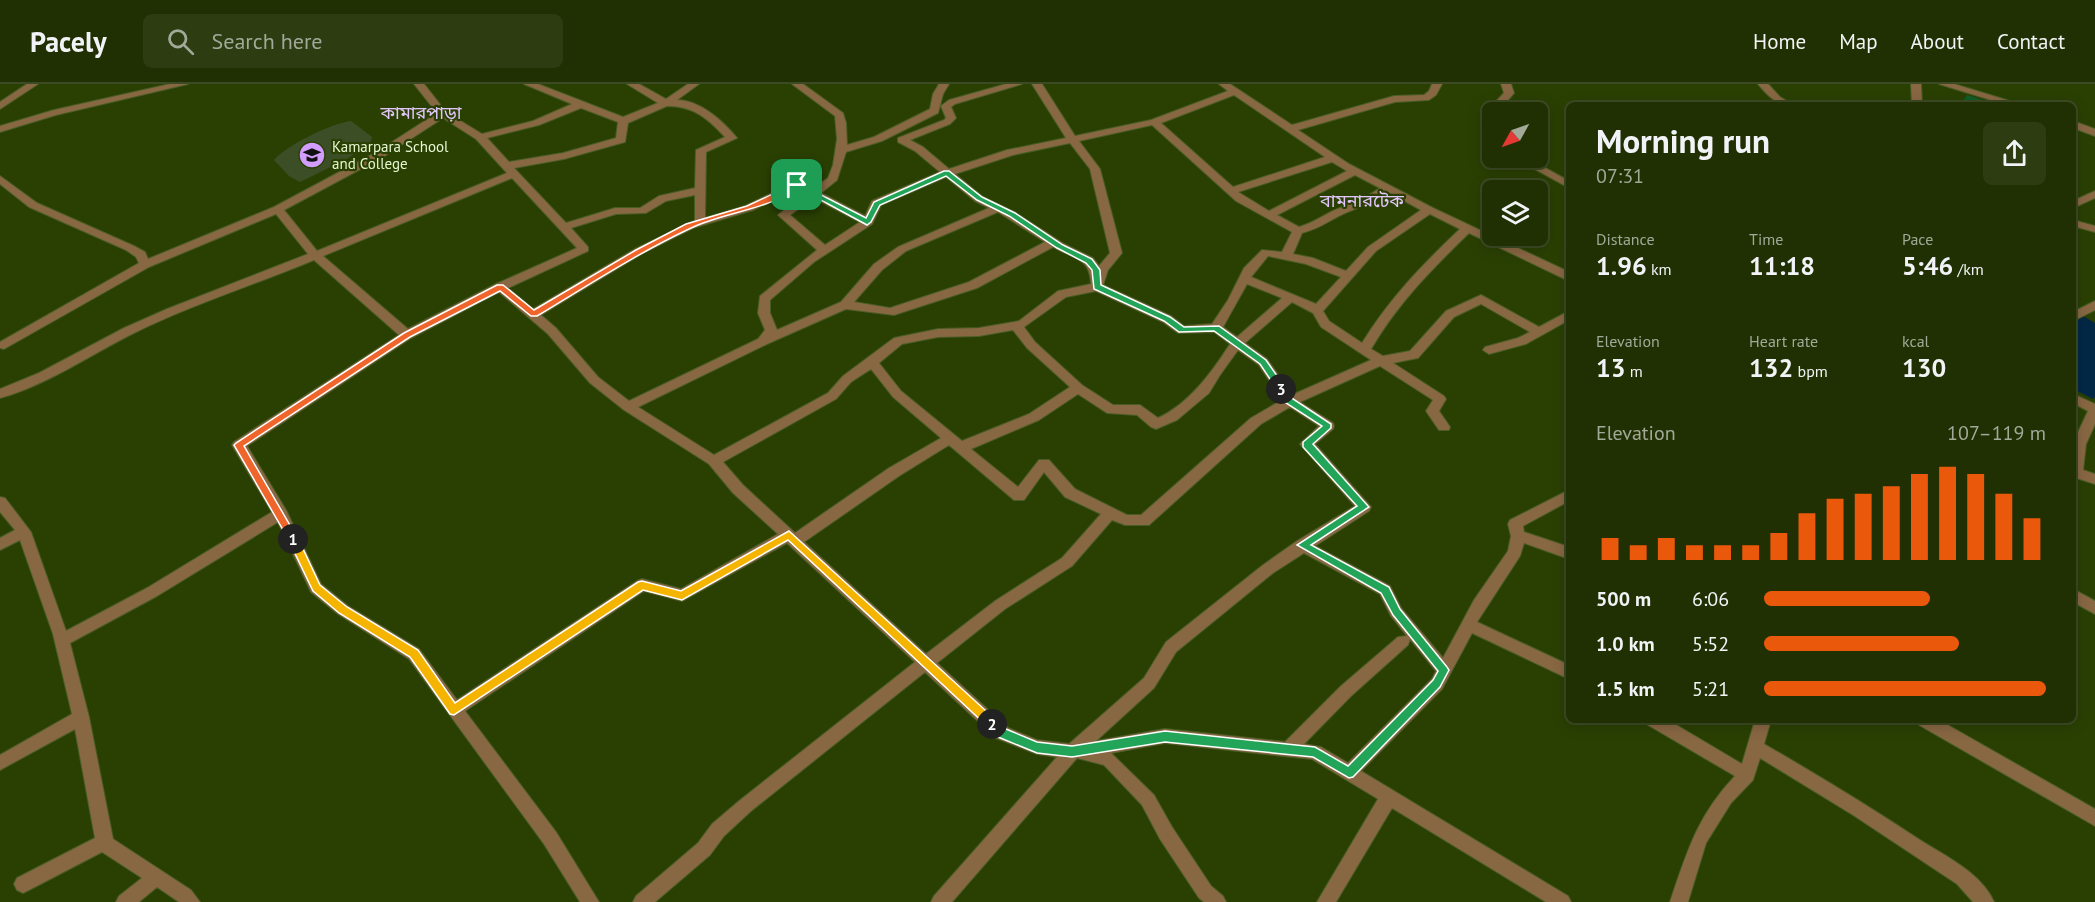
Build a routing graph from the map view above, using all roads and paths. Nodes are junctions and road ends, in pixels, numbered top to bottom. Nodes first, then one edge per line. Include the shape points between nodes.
1 (33, 84) edge
2 (180, 84) edge
3 (419, 84) edge
4 (530, 84) edge
5 (632, 84) edge
6 (694, 84) edge
7 (797, 84) edge
8 (944, 84) edge
9 (1017, 84) edge
10 (1037, 84) edge
11 (1224, 84) edge
12 (1437, 84) edge
13 (1506, 84) edge
14 (1763, 84) edge
15 (1916, 84) edge
16 (1944, 84) edge
17 (1234, 92) junction
18 (1502, 102) edge
19 (1784, 102) edge
20 (1917, 102) edge
21 (2007, 102) edge
22 (666, 103) junction
23 (581, 104) junction
24 (0, 106) edge
25 (443, 114) junction
26 (623, 122) junction
27 (1154, 122) junction
28 (2076, 125) edge
29 (0, 129) edge
30 (1290, 129) junction
31 (2095, 133) edge
32 (480, 137) junction
33 (1072, 140) junction
34 (840, 150) junction
35 (1333, 158) junction
36 (1538, 168) edge
37 (510, 170) junction
38 (1355, 171) junction
39 (947, 173) junction
40 (0, 179) edge
41 (1566, 183) edge
42 (1386, 188) junction
43 (702, 190) junction
44 (1231, 191) junction
45 (813, 194) junction
46 (2095, 194) edge
47 (2076, 204) edge
48 (999, 208) junction
49 (278, 209) junction
50 (1429, 210) junction
51 (1269, 215) junction
52 (700, 222) junction
53 (867, 222) junction
54 (2076, 224) edge
55 (563, 227) junction
56 (1468, 228) junction
57 (2095, 229) edge
58 (1298, 231) junction
59 (1053, 242) junction
60 (824, 250) junction
61 (1287, 254) dead end
62 (315, 255) junction
63 (145, 264) junction
64 (1347, 275) junction
65 (1566, 276) edge
66 (1244, 279) junction
67 (500, 287) junction
68 (1097, 287) junction
69 (1291, 297) junction
70 (2095, 305) edge
71 (845, 306) junction
72 (1317, 310) junction
73 (534, 314) junction
74 (2076, 315) edge
75 (1566, 317) edge
76 (1016, 325) junction
77 (1216, 328) junction
78 (1539, 332) junction
79 (407, 335) junction
80 (762, 342) junction
81 (1237, 343) junction
82 (1, 346) edge
83 (1364, 350) junction
84 (1489, 350) dead end
85 (1381, 361) junction
86 (872, 362) junction
87 (1078, 388) junction
88 (0, 394) edge
89 (2076, 400) edge
90 (1290, 401) junction
91 (628, 407) junction
92 (2095, 410) edge
93 (1444, 427) dead end
94 (956, 443) junction
95 (714, 460) junction
96 (2076, 465) edge
97 (2076, 472) edge
98 (2095, 479) edge
99 (1566, 497) edge
100 (0, 502) edge
101 (1110, 513) junction
102 (281, 514) junction
103 (24, 532) junction
104 (1518, 536) junction
105 (792, 538) junction
106 (0, 544) edge
107 (1302, 545) junction
108 (1566, 552) edge
109 (2076, 597) edge
110 (2095, 608) edge
111 (1468, 624) junction
112 (62, 640) junction
113 (1403, 641) dead end
114 (926, 663) junction
115 (1444, 670) junction
116 (1566, 671) edge
117 (454, 710) junction
118 (81, 717) junction
119 (1659, 723) edge
120 (1762, 723) edge
121 (1930, 723) edge
122 (1755, 747) junction
123 (1288, 749) junction
124 (1072, 752) junction
125 (0, 763) edge
126 (1349, 773) junction
127 (1747, 775) junction
128 (1389, 797) junction
129 (2095, 818) edge
130 (104, 842) junction
131 (156, 877) junction
132 (23, 884) dead end
133 (125, 902) edge
134 (190, 902) edge
135 (590, 902) edge
136 (642, 902) edge
137 (940, 902) edge
138 (1217, 902) edge
139 (1326, 902) edge
140 (1562, 902) edge
141 (1679, 902) edge
142 (1985, 902) edge

1 - 24 street
2 - 29 street
3 - 25 street
4 - 23 street
5 - 22 street
6 - 22 street
7 - 34 street via 840,115
8 - 34 street via 935,111 878,139
9 - 39 street via 952,102 946,106 951,118 947,122 903,138
10 - 33 street
11 - 17 street
12 - 30 street via 1426,99 1394,99
13 - 18 street via 1509,93
14 - 19 street
15 - 20 street
16 - 21 street
17 - 27 street
17 - 30 street
22 - 26 street
22 - 43 street via 684,103 711,117 732,138 701,150
23 - 26 street
23 - 32 street via 536,123
25 - 32 street
25 - 49 street via 379,155
26 - 37 street via 621,140
27 - 33 street
27 - 44 street
28 - 31 street
30 - 35 street
32 - 37 street
33 - 39 street via 1011,152
33 - 68 street via 1095,169 1116,253 1103,269
34 - 45 street via 832,180
35 - 38 street
35 - 44 street
36 - 41 street
37 - 55 street
37 - 62 street
38 - 42 street
38 - 51 street
39 - 48 street via 980,199
39 - 53 street via 876,203
40 - 63 street via 33,205 130,248 141,255
42 - 50 street
42 - 58 street via 1367,202
43 - 52 street
43 - 55 street via 663,198 642,210 615,211
44 - 51 street
45 - 52 street via 797,185 749,208
45 - 53 street
45 - 60 street via 783,215
46 - 47 street
48 - 59 street
48 - 71 street via 902,249 878,267
49 - 62 street
49 - 63 street
50 - 56 street
50 - 64 street via 1372,249
51 - 58 street
52 - 73 street via 639,251
53 - 60 street
54 - 57 street
55 - 67 street via 584,249
56 - 65 street
56 - 83 street via 1386,314
58 - 61 street
59 - 68 street via 1089,261 1096,270
59 - 71 street via 973,285 890,312
60 - 80 street via 764,299 771,331
62 - 79 street
62 - 88 street via 171,312
63 - 82 street
64 - 66 street via 1309,261 1266,252
64 - 72 street
66 - 69 street
66 - 77 street
67 - 73 street
67 - 79 street
68 - 76 street via 1062,294
68 - 77 street via 1167,319 1182,330
69 - 72 street
69 - 81 street
70 - 74 street
71 - 80 street
72 - 83 street via 1325,324
73 - 91 street via 594,380
75 - 78 street
76 - 86 street via 898,341
76 - 87 street via 1031,345
77 - 81 street
78 - 84 street
78 - 85 street via 1480,299 1450,314 1414,355
79 - 102 street via 239,445
80 - 91 street
81 - 87 street via 1205,390 1172,417 1156,424 1140,410 1111,410
81 - 90 street via 1263,362
83 - 85 street
85 - 90 street
85 - 93 street via 1440,399 1432,411
86 - 94 street via 897,394
86 - 95 street via 847,379 832,396
87 - 94 street via 1034,417
89 - 92 street
90 - 101 street via 1256,421 1144,521 1125,520
90 - 107 street via 1328,426 1307,444 1364,507
91 - 95 street
92 - 96 street via 2079,444
94 - 101 street via 1019,496 1044,463 1070,493
94 - 105 street via 894,472
95 - 105 street via 738,489
97 - 98 street
99 - 104 street via 1515,524
100 - 103 street
101 - 114 street via 1067,562 1000,605
102 - 112 street via 152,592
102 - 117 street via 316,588 343,610 414,654
103 - 106 street
103 - 112 street
104 - 108 street
104 - 111 street via 1508,565
105 - 114 street
105 - 117 street via 682,595 642,585
107 - 115 street via 1385,590 1396,612
107 - 124 street via 1171,647 1149,683
109 - 110 street
111 - 115 street
111 - 116 street
112 - 118 street
113 - 123 street
114 - 124 street via 1002,733 1037,747
114 - 136 street via 745,806 704,849
115 - 126 street via 1437,684
117 - 135 street via 550,838
118 - 125 street
118 - 130 street
119 - 127 street
120 - 122 street
121 - 129 street
122 - 127 street
122 - 142 street via 1963,878
123 - 124 street via 1165,736
123 - 126 street via 1315,752
124 - 137 street
124 - 138 street via 1108,759 1132,783 1148,800 1205,892
126 - 128 street
127 - 141 street via 1725,798 1699,840
128 - 139 street
128 - 140 street
130 - 131 street
130 - 132 street
131 - 133 street
131 - 134 street

